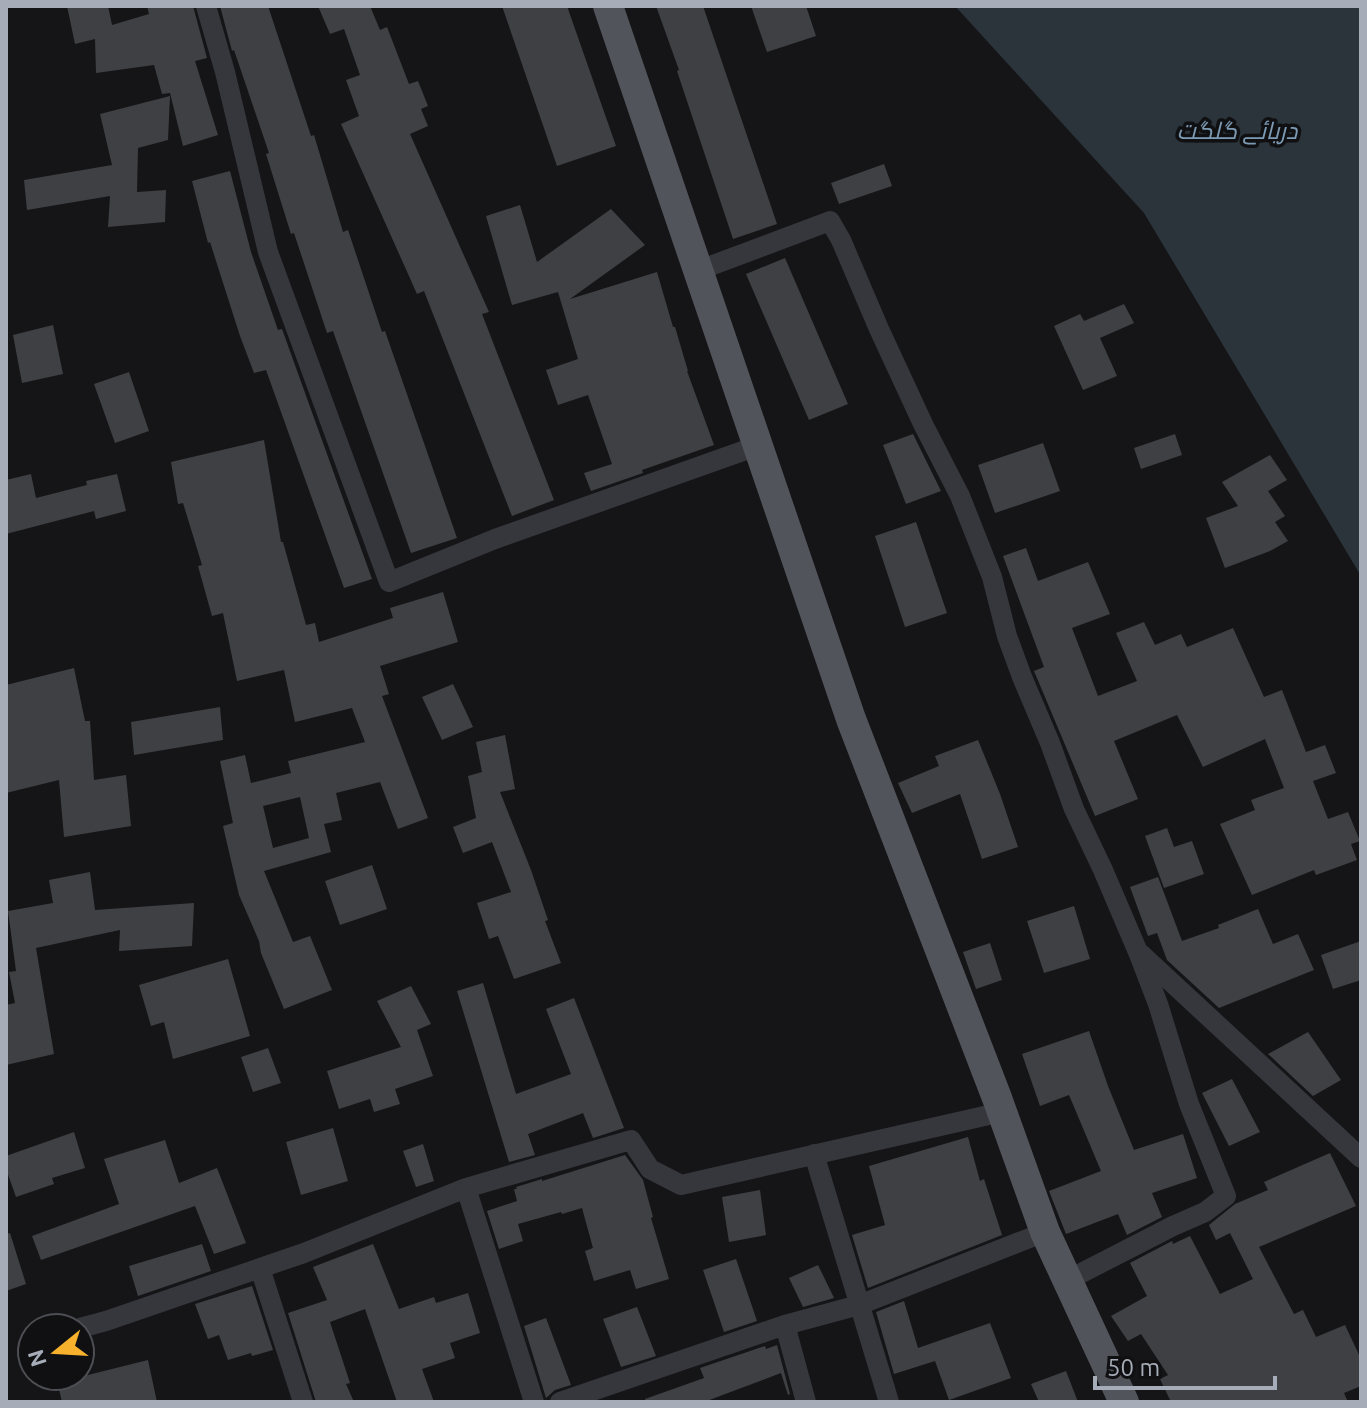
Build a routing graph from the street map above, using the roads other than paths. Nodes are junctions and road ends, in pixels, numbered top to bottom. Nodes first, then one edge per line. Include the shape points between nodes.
1 (206, 6) edge
2 (608, 6) edge
3 (697, 271) junction
4 (757, 446) junction
5 (1138, 952) junction
6 (1002, 1112) junction
7 (814, 1154) junction
8 (1361, 1158) edge
9 (466, 1188) junction
10 (1045, 1232) junction
11 (260, 1268) junction
12 (1068, 1280) junction
13 (859, 1305) junction
14 (96, 1324) edge
15 (785, 1325) junction
16 (303, 1402) edge
17 (534, 1402) edge
18 (560, 1402) edge
19 (806, 1402) edge
20 (889, 1402) edge
21 (1124, 1402) edge

1 - 4 street via 268,252 389,582
2 - 3 main road
3 - 4 main road
3 - 5 street via 830,221 960,496 992,577 1022,677
4 - 6 main road via 851,719
5 - 8 street
5 - 12 street via 1226,1196 1205,1212
6 - 7 street
6 - 10 main road
7 - 9 street via 681,1185 650,1169 631,1140
7 - 13 street
9 - 11 street
9 - 17 street
10 - 12 main road
10 - 13 street
11 - 14 street
11 - 16 street
12 - 21 main road
13 - 15 street
13 - 20 street
15 - 18 street
15 - 19 street

